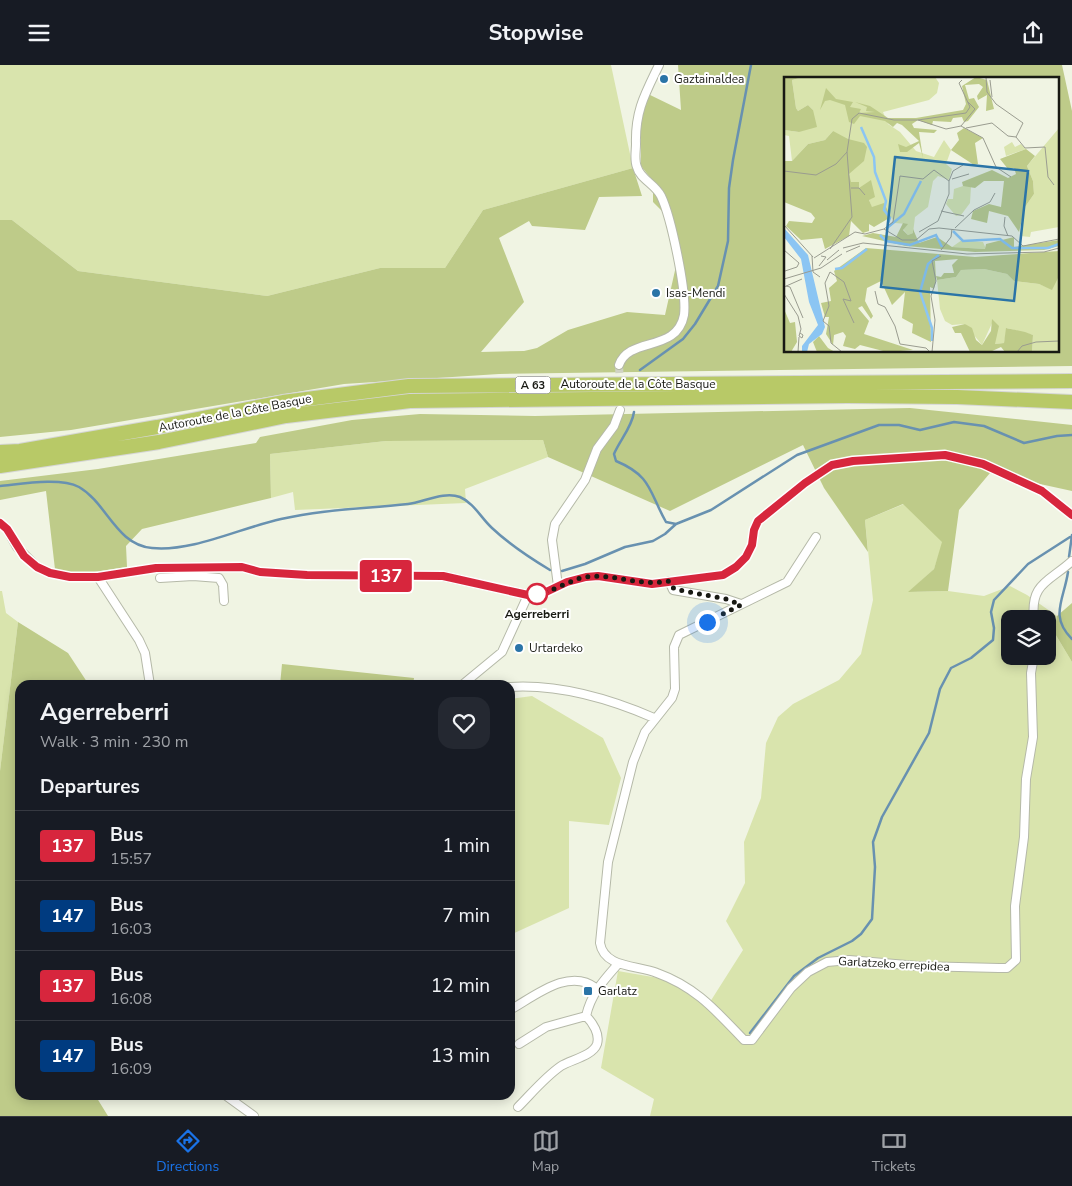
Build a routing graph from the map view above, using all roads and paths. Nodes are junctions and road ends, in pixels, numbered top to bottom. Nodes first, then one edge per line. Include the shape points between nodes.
1 (658, 65) edge
2 (619, 365) dead end
3 (1072, 381) edge
4 (1072, 401) edge
5 (620, 410) dead end
6 (0, 452) edge
7 (0, 466) edge
8 (1072, 515) edge
9 (0, 523) edge
10 (816, 537) dead end
11 (1072, 561) edge
12 (193, 567) junction
13 (193, 576) junction
14 (98, 577) junction
15 (160, 578) dead end
16 (669, 581) junction
17 (558, 586) junction
18 (528, 595) junction
19 (224, 601) dead end
20 (741, 605) junction
21 (1033, 610) edge
22 (1032, 665) edge
23 (149, 680) edge
24 (468, 680) edge
25 (515, 687) edge
26 (654, 718) junction
27 (618, 964) junction
28 (596, 988) junction
29 (515, 1007) edge
30 (586, 1016) junction
31 (518, 1043) dead end
32 (233, 1100) edge
33 (518, 1107) dead end
34 (254, 1116) edge

1 - 2 street via 636,118 636,161 639,173 654,185 663,202 679,266 684,312 682,321 670,336 632,350 624,355
3 - 6 highway, Autoroute de la Côte Basque / A 63 via 409,385 284,402 157,427
4 - 7 highway, Autoroute de la Côte Basque / A 63 via 847,396 410,401 286,415 159,442
5 - 17 street via 614,426 597,449 585,480 555,524 552,540
8 - 16 street via 1042,491 983,464 945,455 853,461 832,465 758,521 752,545 736,567 723,575
9 - 14 street via 37,567 70,577
10 - 20 street via 787,581
11 - 21 street via 1040,587 1035,595
12 - 13 street
12 - 14 street via 156,568
12 - 18 street via 242,567 260,572 307,575 443,576
13 - 15 street
13 - 19 street via 219,578
14 - 23 street via 139,640 145,653
16 - 17 street via 640,583 598,576
16 - 20 street via 674,589
17 - 18 street
18 - 24 street via 502,652
20 - 26 street via 679,635 674,647 675,689 672,698
22 - 27 street, Garlatzeko errepidea via 1033,737 1026,779 1024,837 1015,906 1016,960 1012,965 998,968 849,960 827,962 808,972 791,988 755,1037 747,1041 684,983 650,970
25 - 26 street via 579,693 626,705
26 - 27 street via 632,762 608,862 600,943 601,950
27 - 28 street
28 - 29 street via 587,981 575,979 557,983
28 - 30 street
30 - 31 street via 546,1027
30 - 33 street via 594,1024 597,1035 594,1050 560,1067
32 - 34 street

